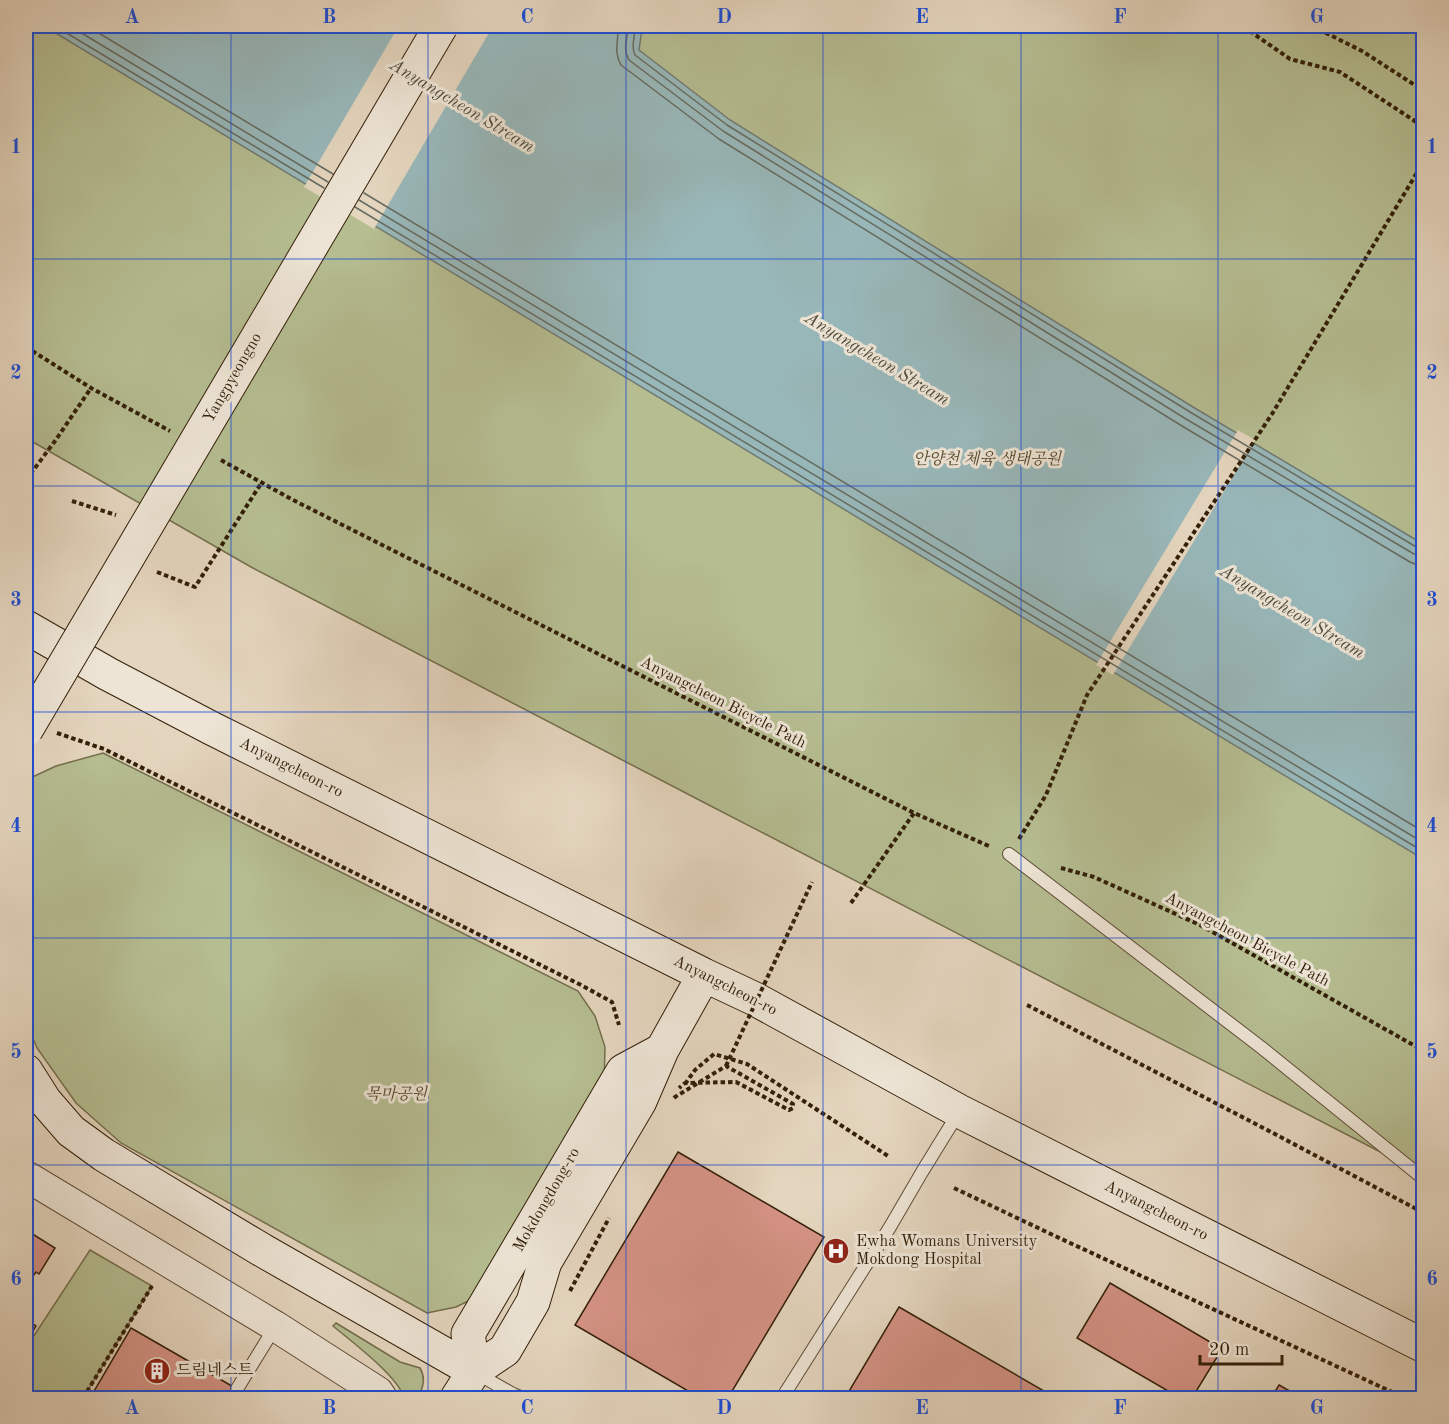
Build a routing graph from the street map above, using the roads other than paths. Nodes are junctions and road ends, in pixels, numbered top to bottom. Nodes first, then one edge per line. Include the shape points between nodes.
1 (441, 26) edge
2 (26, 627) edge
3 (26, 730) edge
4 (1009, 854) road end
5 (704, 975) junction
6 (26, 1071) edge
7 (959, 1111) junction
8 (26, 1176) edge
9 (1424, 1179) edge
10 (275, 1326) junction
11 (1424, 1346) edge
12 (474, 1371) junction
13 (237, 1389) dead end
14 (382, 1398) edge
15 (457, 1398) edge
16 (522, 1398) edge
17 (782, 1398) edge

1 - 3 main road, Yangpyeongno, bridge
2 - 5 main road, Anyangcheon-ro via 211,728
4 - 9 lane via 1262,1048
5 - 7 main road, Anyangcheon-ro
5 - 12 main road, Mokdongdong-ro via 662,1050 640,1101 545,1262 533,1302 505,1350
6 - 12 main road via 71,1131 104,1155
7 - 11 main road, Anyangcheon-ro
7 - 17 lane
8 - 10 street
10 - 13 lane
10 - 14 street
12 - 15 main road, Mokdongdong-ro
12 - 16 lane

